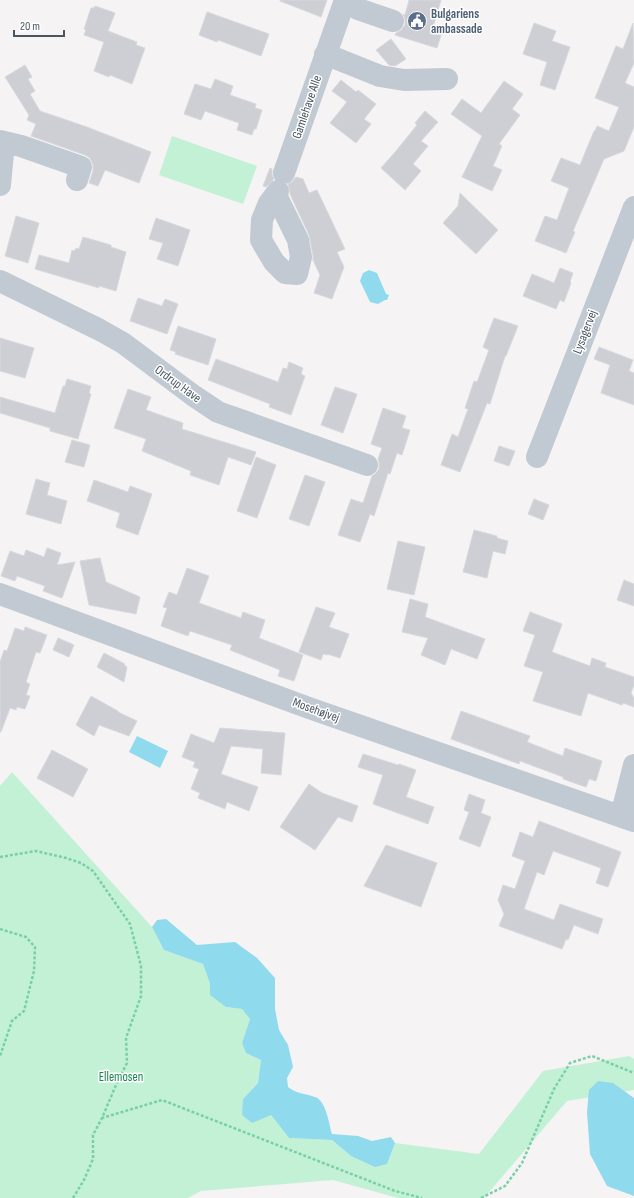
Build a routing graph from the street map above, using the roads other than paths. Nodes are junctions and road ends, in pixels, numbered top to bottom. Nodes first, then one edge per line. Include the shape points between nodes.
1 (345, 1) edge
2 (393, 21) dead end
3 (326, 54) junction
4 (447, 79) dead end
5 (0, 142) edge
6 (282, 179) dead end
7 (77, 180) dead end
8 (0, 185) edge
9 (632, 216) edge
10 (0, 281) edge
11 (537, 457) dead end
12 (367, 465) dead end
13 (0, 594) edge
14 (634, 765) edge
15 (627, 818) edge

1 - 2 street via 358,9
1 - 3 street, Gamlehave Alle
3 - 4 street via 380,76 404,80
3 - 6 street, Gamlehave Alle
5 - 7 street via 21,146 81,167
5 - 8 street
9 - 11 street, Lysagervej
10 - 12 street, Ordrup Have via 123,343 218,412
13 - 15 street, Mosehøjvej via 309,708
14 - 15 street

